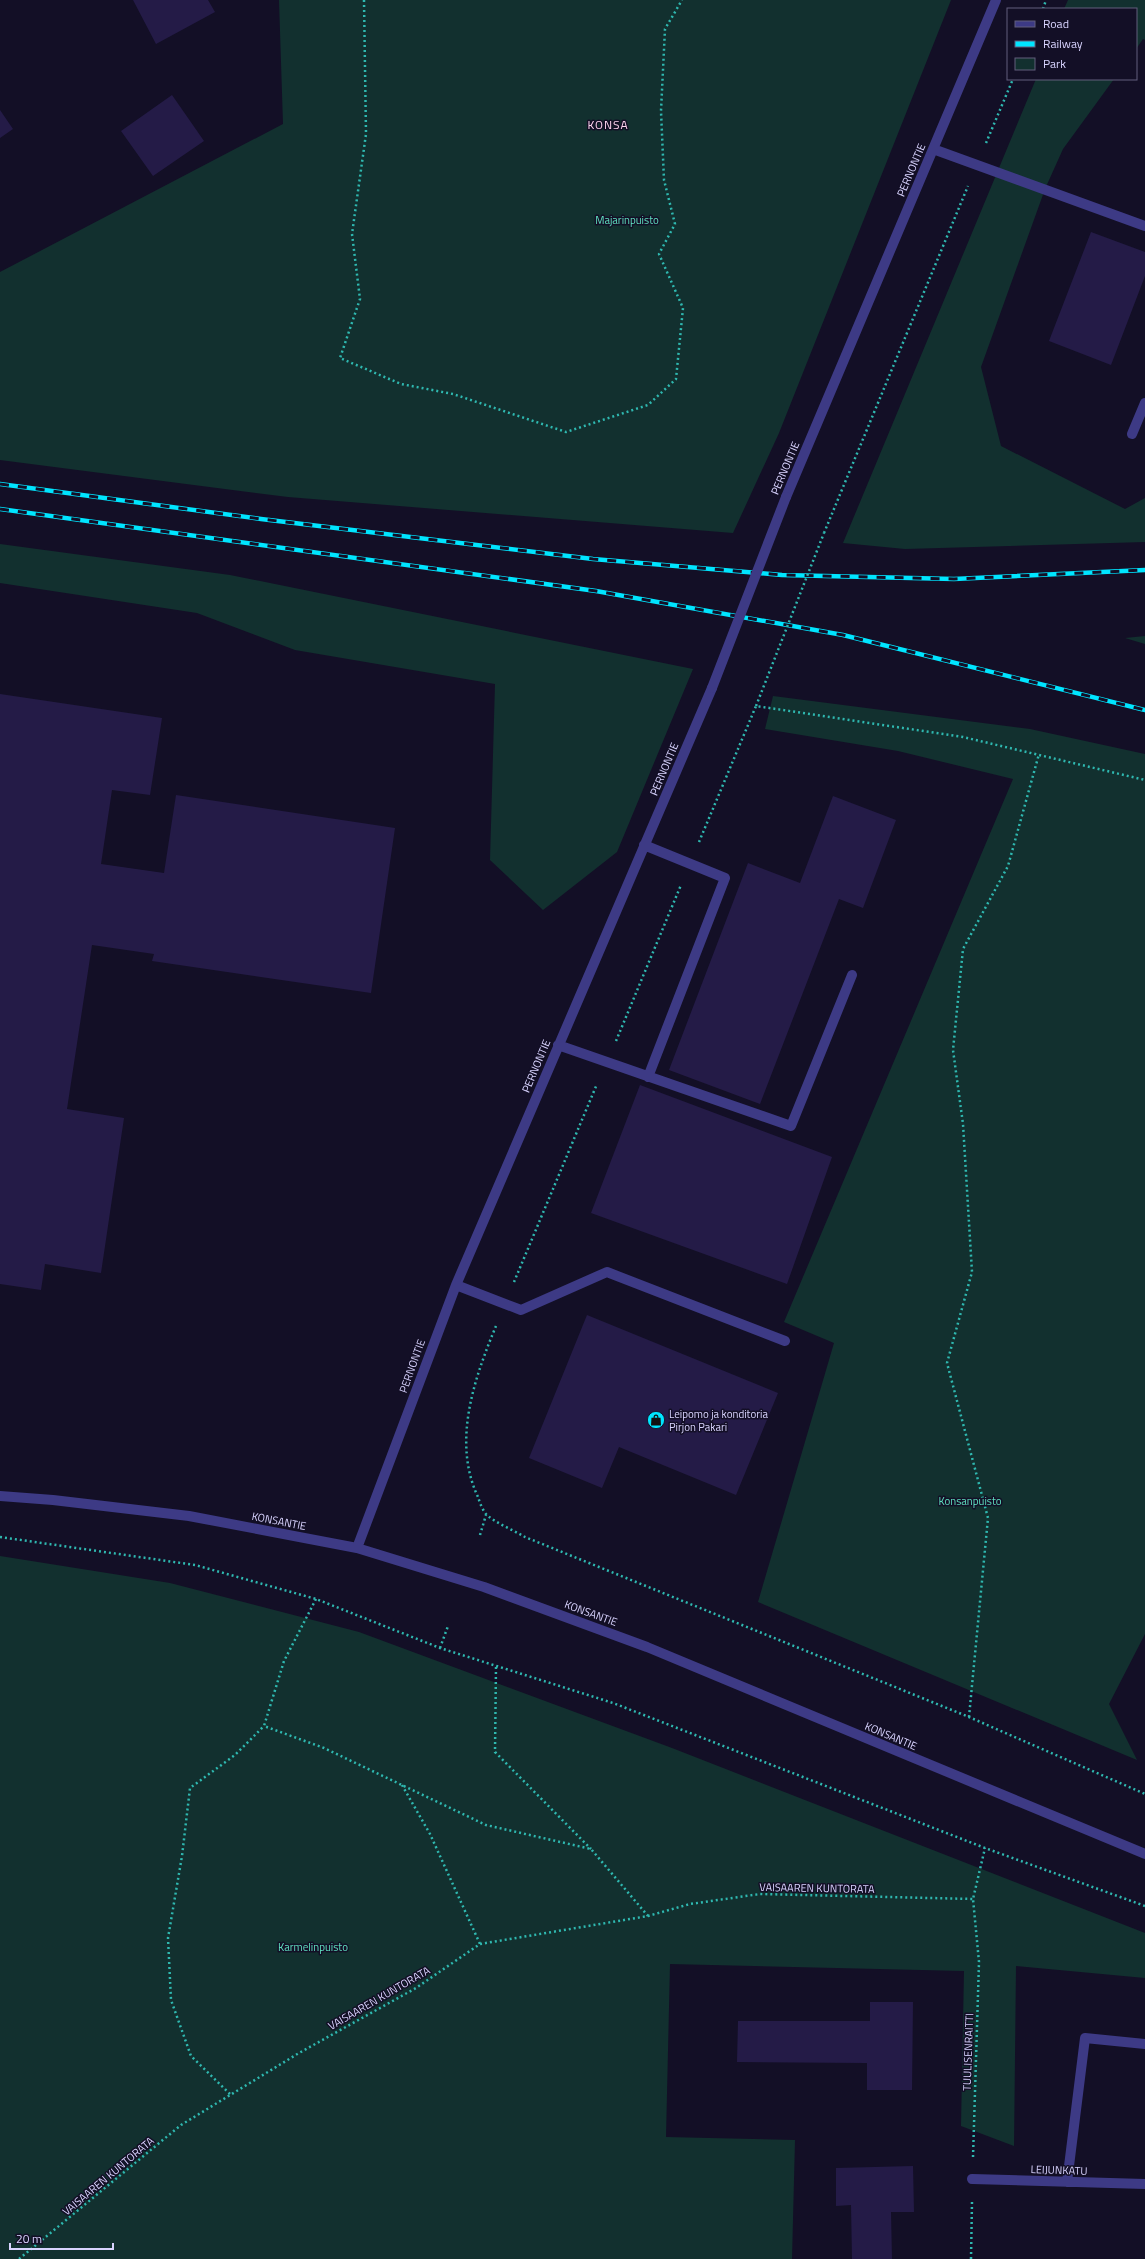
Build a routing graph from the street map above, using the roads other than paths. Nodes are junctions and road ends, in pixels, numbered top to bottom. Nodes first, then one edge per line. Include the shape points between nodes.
1 (996, 0) edge
2 (933, 149) junction
3 (1145, 226) edge
4 (1145, 403) edge
5 (1132, 434) dead end
6 (644, 845) junction
7 (852, 976) dead end
8 (558, 1045) junction
9 (648, 1076) junction
10 (456, 1285) junction
11 (785, 1341) dead end
12 (0, 1496) edge
13 (357, 1548) junction
14 (1145, 1854) edge
15 (1145, 2044) edge
16 (972, 2179) road end
17 (1067, 2182) junction
18 (1145, 2184) edge

1 - 2 street, PERNONTIE
2 - 3 street
2 - 6 street, PERNONTIE, bridge via 786,497 712,688
4 - 5 street
6 - 8 street, PERNONTIE
6 - 9 street via 725,878
7 - 9 street via 791,1126
8 - 9 street
8 - 10 street, PERNONTIE
10 - 11 street via 521,1310 608,1272
10 - 13 street, PERNONTIE
12 - 13 street, KONSANTIE via 189,1516
13 - 14 street, KONSANTIE via 484,1587 647,1647
15 - 17 street via 1085,2038
16 - 17 street, LEIJUNKATU
17 - 18 street, LEIJUNKATU

